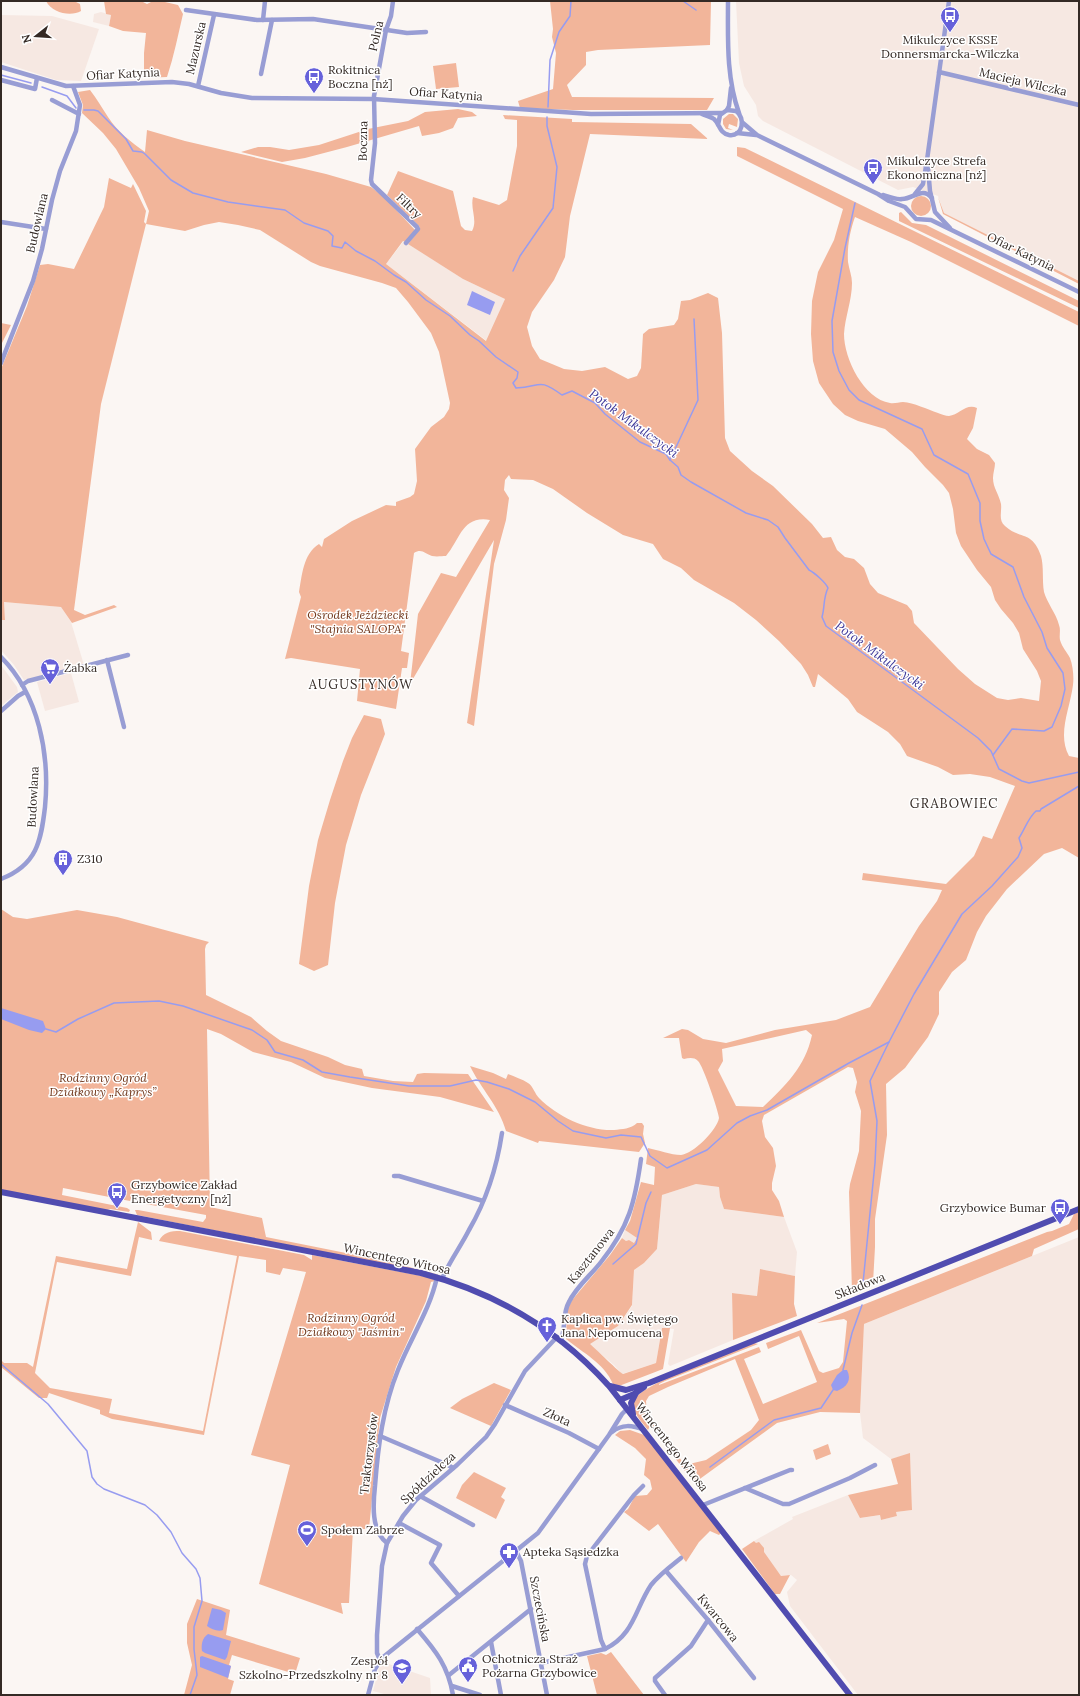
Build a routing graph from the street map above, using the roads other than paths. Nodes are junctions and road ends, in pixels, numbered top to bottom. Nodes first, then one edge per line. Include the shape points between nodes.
1 (265, 1) edge
2 (393, 1) edge
3 (728, 1) edge
4 (949, 1) edge
5 (186, 10) dead end
6 (214, 15) junction
7 (263, 20) junction
8 (272, 20) junction
9 (386, 30) junction
10 (426, 32) dead end
11 (1, 67) edge
12 (939, 72) junction
13 (261, 74) dead end
14 (37, 78) junction
15 (1, 80) edge
16 (731, 82) junction
17 (73, 86) junction
18 (198, 86) junction
19 (373, 99) junction
20 (52, 100) dead end
21 (1079, 106) edge
22 (725, 112) junction
23 (739, 113) junction
24 (79, 114) junction
25 (702, 114) junction
26 (743, 123) junction
27 (718, 125) junction
28 (737, 133) junction
29 (758, 135) junction
30 (927, 160) junction
31 (372, 184) joint
32 (878, 194) junction
33 (914, 195) junction
34 (932, 199) junction
35 (934, 208) junction
36 (909, 212) junction
37 (924, 219) junction
38 (1, 222) edge
39 (46, 229) junction
40 (954, 231) junction
41 (406, 243) dead end
42 (1079, 292) edge
43 (1, 363) edge
44 (128, 655) dead end
45 (1, 657) edge
46 (107, 660) junction
47 (22, 685) junction
48 (25, 692) junction
49 (1, 711) edge
50 (124, 726) dead end
51 (1, 879) edge
52 (502, 1133) dead end
53 (641, 1159) dead end
54 (394, 1176) dead end
55 (1, 1192) edge
56 (483, 1201) junction
57 (1079, 1209) edge
58 (440, 1278) junction
59 (559, 1339) junction
60 (609, 1386) junction
61 (636, 1390) junction
62 (620, 1400) junction
63 (505, 1405) junction
64 (630, 1412) junction
65 (620, 1417) junction
66 (635, 1418) junction
67 (628, 1426) junction
68 (647, 1432) junction
69 (609, 1435) junction
70 (380, 1436) junction
71 (599, 1449) junction
72 (875, 1465) dead end
73 (453, 1468) junction
74 (792, 1470) dead end
75 (643, 1486) dead end
76 (745, 1488) junction
77 (420, 1496) junction
78 (703, 1505) junction
79 (399, 1523) junction
80 (473, 1525) dead end
81 (387, 1543) junction
82 (516, 1551) junction
83 (681, 1558) dead end
84 (666, 1570) junction
85 (459, 1596) junction
86 (530, 1609) junction
87 (708, 1620) junction
88 (417, 1629) junction
89 (491, 1642) junction
90 (604, 1649) junction
91 (380, 1660) junction
92 (541, 1662) junction
93 (448, 1675) junction
94 (754, 1678) dead end
95 (452, 1686) junction
96 (368, 1695) edge
97 (453, 1695) edge
98 (480, 1695) edge
99 (502, 1695) edge
100 (547, 1695) edge
101 (665, 1695) edge
102 (850, 1695) edge

1 - 7 street
2 - 9 street, Polna
3 - 16 street
4 - 12 street
5 - 6 street
6 - 7 street
6 - 18 street, Mazurska
7 - 8 street
8 - 9 street via 330,20
8 - 13 street
9 - 10 street
9 - 19 street, Polna
11 - 14 street, Ofiar Katynia
12 - 21 street, Macieja Wilczka
12 - 30 street
14 - 15 street via 35,89
14 - 17 street, Ofiar Katynia
16 - 22 street via 730,106
16 - 23 street
17 - 18 street, Ofiar Katynia via 164,82
17 - 24 street, Budowlana via 80,105
18 - 19 street, Ofiar Katynia via 252,98
19 - 25 street, Ofiar Katynia via 591,114
19 - 31 street, Boczna via 375,143
20 - 24 street
22 - 23 street via 733,110
22 - 25 street, Ofiar Katynia
22 - 27 street via 719,118
23 - 26 street
24 - 39 street, Budowlana via 75,135 60,171
25 - 27 street via 715,120
26 - 28 street
26 - 29 street, Ofiar Katynia
27 - 28 street via 724,133
28 - 29 street, Ofiar Katynia
29 - 32 street, Ofiar Katynia
30 - 33 street via 923,184
30 - 34 street
31 - 41 street, Filtry via 417,227
32 - 33 street, Ofiar Katynia via 900,199
32 - 36 street, Ofiar Katynia via 905,207
33 - 34 street, Ofiar Katynia via 926,194
33 - 36 street via 908,204
34 - 35 street, Ofiar Katynia
35 - 37 street via 930,216
35 - 40 street, Ofiar Katynia via 938,217
36 - 37 street, Ofiar Katynia via 916,218
37 - 40 street, Ofiar Katynia
38 - 39 street
39 - 43 street, Budowlana via 33,281
40 - 42 street, Ofiar Katynia
44 - 46 street
45 - 47 street, Budowlana
46 - 47 street via 28,681
46 - 50 street
47 - 48 street, Budowlana
48 - 49 street
48 - 51 street, Budowlana via 40,732 46,763 43,825 39,844 30,859 16,872
52 - 56 street, Traktorzystów
53 - 59 street, Kasztanowa via 636,1190 624,1229 606,1256 570,1299 564,1313
54 - 56 street
55 - 58 main road, Wincentego Witosa
56 - 58 street, Traktorzystów
57 - 61 main road, Składowa
58 - 59 main road, Wincentego Witosa via 504,1304
58 - 70 street, Traktorzystów via 394,1381 383,1416
59 - 60 main road, Wincentego Witosa
59 - 63 street, Spółdzielcza via 528,1367
60 - 61 main road, Składowa
60 - 62 main road, Wincentego Witosa
61 - 62 main road, Składowa via 625,1394
61 - 66 main road via 631,1403
62 - 64 main road, Wincentego Witosa
62 - 65 street
63 - 71 street, Złota
63 - 73 street, Spółdzielcza via 486,1437
64 - 65 street via 625,1411
64 - 66 main road, Wincentego Witosa
65 - 69 street
66 - 67 street via 634,1424
66 - 68 main road, Wincentego Witosa
67 - 68 street
67 - 69 street via 618,1428
68 - 78 main road, Wincentego Witosa
69 - 71 street
70 - 73 street
70 - 81 street, Traktorzystów via 373,1511 382,1538
71 - 82 street via 542,1529
72 - 76 street via 789,1504 783,1504
73 - 77 street, Spółdzielcza
74 - 76 street
75 - 90 street via 587,1556 585,1564
76 - 78 street
77 - 79 street, Spółdzielcza
77 - 80 street
78 - 102 main road, Wincentego Witosa
79 - 81 street, Spółdzielcza
79 - 85 street via 440,1544 431,1563
81 - 91 street, Spółdzielcza via 382,1566 377,1636 377,1653
82 - 85 street
82 - 86 street, Szczecińska via 521,1561
83 - 84 street
84 - 87 street, Kwarcowa
84 - 90 street via 652,1584 632,1625 613,1644
85 - 88 street
86 - 89 street
86 - 92 street, Szczecińska
87 - 94 street, Kwarcowa
87 - 101 street via 691,1646 655,1678
88 - 91 street
88 - 93 street via 438,1654
89 - 93 street
89 - 99 street
90 - 92 street
91 - 96 street
92 - 100 street, Szczecińska
93 - 95 street
95 - 97 street
95 - 98 street

